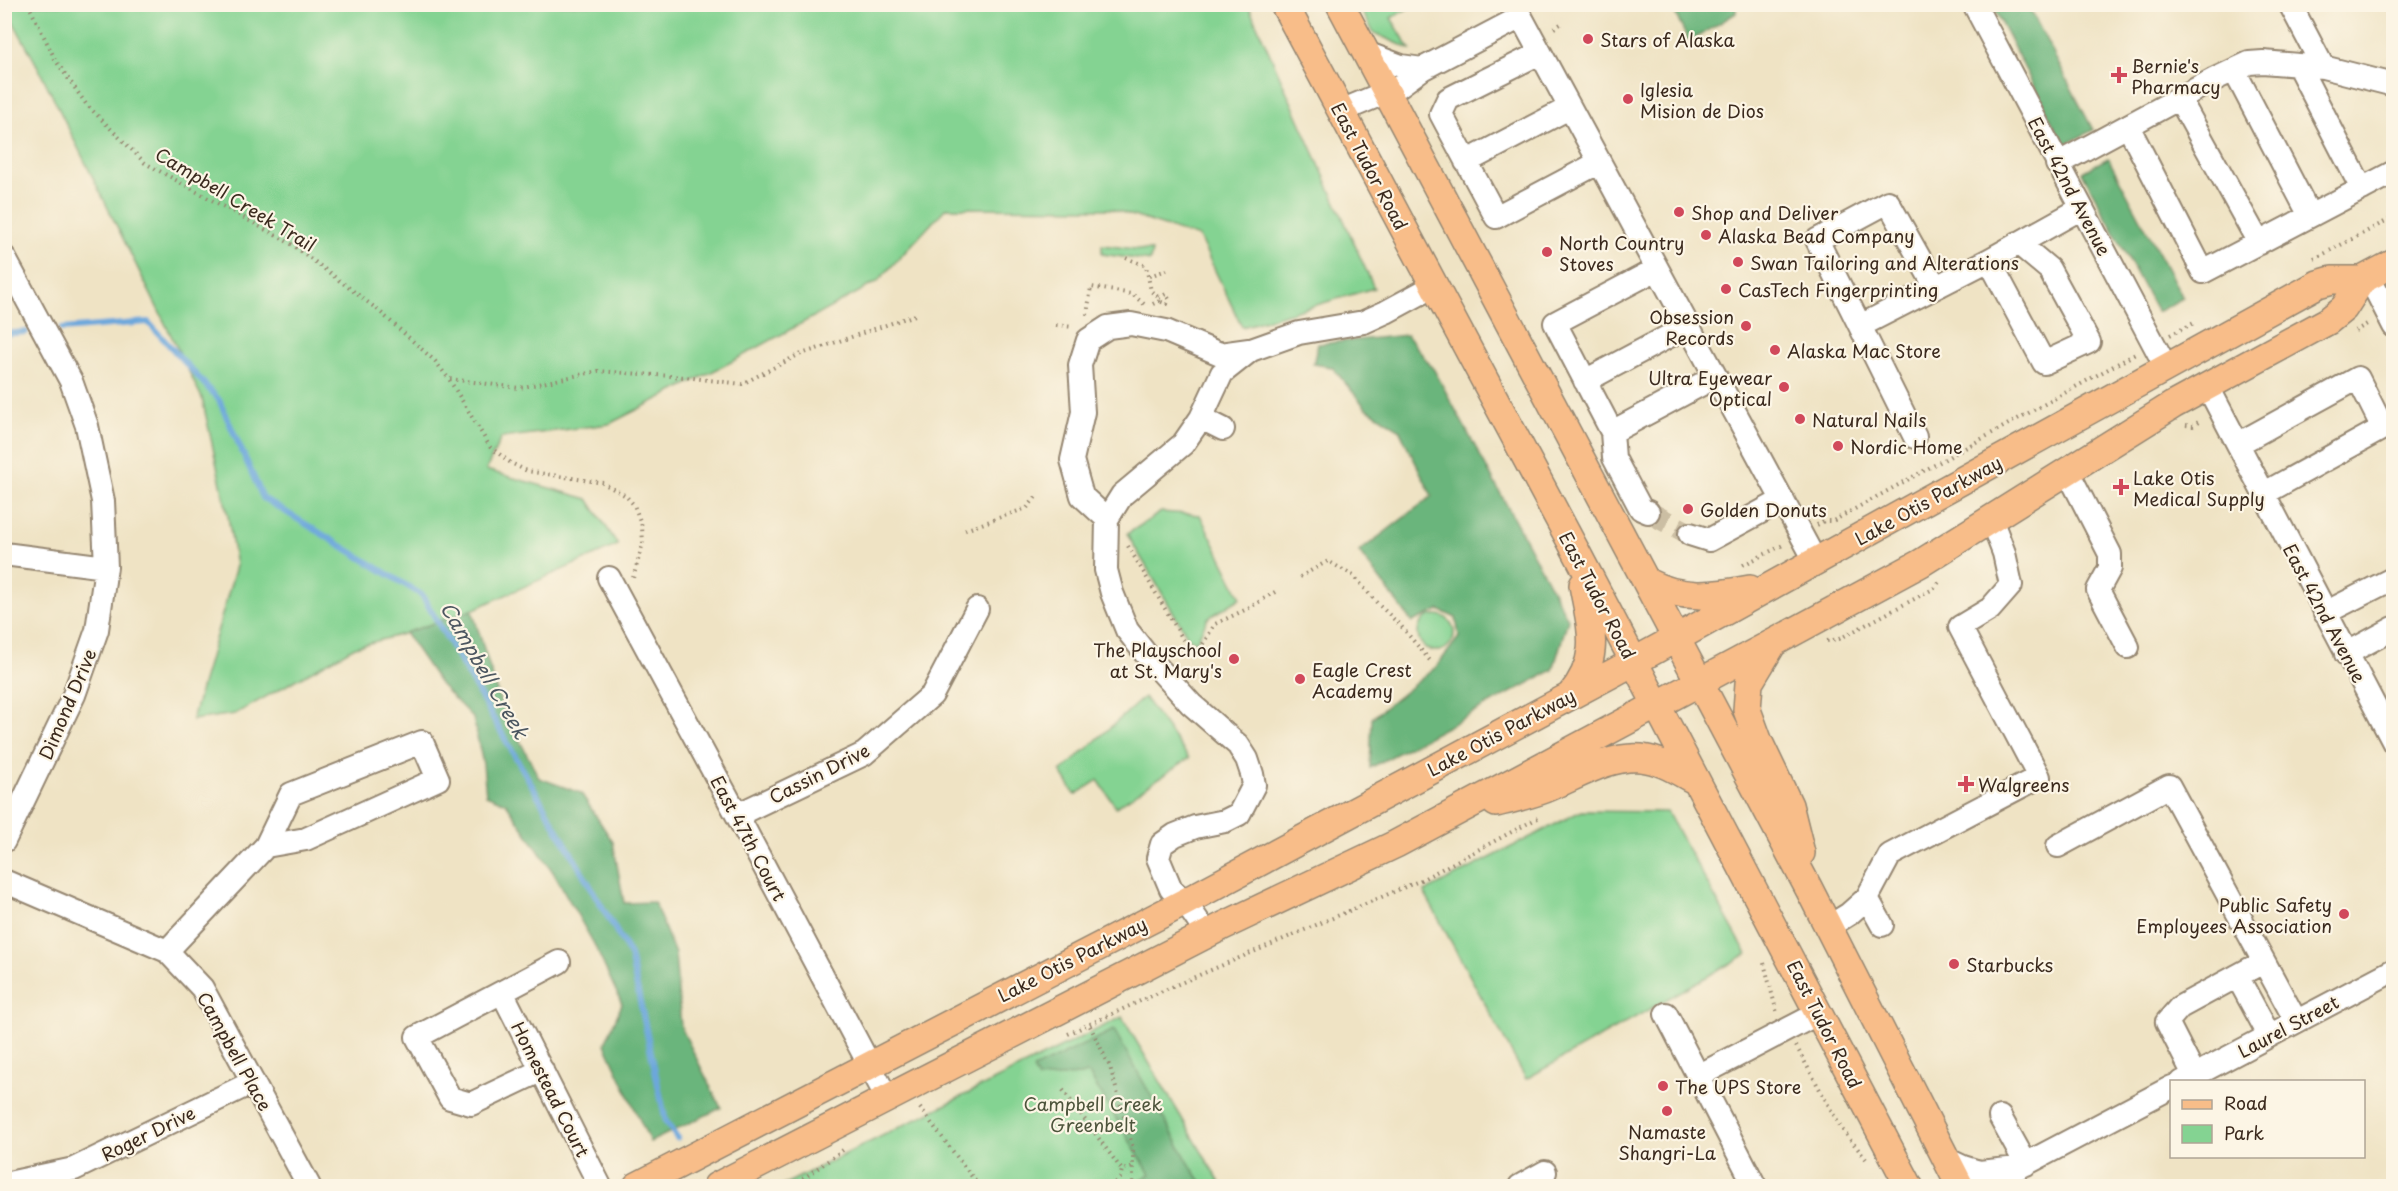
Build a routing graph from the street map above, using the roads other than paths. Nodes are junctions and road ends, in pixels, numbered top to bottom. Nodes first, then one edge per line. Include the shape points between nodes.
1 (1284, 4) edge
2 (1340, 4) edge
3 (1974, 4) edge
4 (2290, 4) edge
5 (1365, 52) junction
6 (1540, 53) junction
7 (2298, 65) junction
8 (2323, 68) junction
9 (1422, 69) junction
10 (2234, 70) junction
11 (2394, 85) edge
12 (1386, 92) junction
13 (2179, 98) junction
14 (1569, 108) junction
15 (1341, 111) junction
16 (2128, 126) junction
17 (1466, 162) junction
18 (1598, 163) junction
19 (2057, 164) junction
20 (2394, 172) edge
21 (2362, 189) junction
22 (2082, 207) junction
23 (2310, 216) junction
24 (2018, 243) junction
25 (2259, 243) junction
26 (4, 257) edge
27 (1989, 260) junction
28 (2394, 263) edge
29 (1657, 269) junction
30 (2314, 273) junction
31 (2365, 278) junction
32 (1434, 286) junction
33 (1935, 286) junction
34 (1688, 326) junction
35 (1860, 326) junction
36 (2394, 326) edge
37 (1251, 350) junction
38 (2160, 355) junction
39 (1716, 377) junction
40 (1585, 381) junction
41 (2208, 387) junction
42 (1201, 418) junction
43 (1223, 429) dead end
44 (1612, 432) junction
45 (1915, 437) dead end
46 (2238, 444) junction
47 (2075, 465) junction
48 (2263, 494) junction
49 (1783, 500) junction
50 (1647, 512) tunnel mouth
51 (1108, 517) junction
52 (1991, 519) junction
53 (1690, 534) tunnel mouth
54 (4, 554) edge
55 (1578, 555) junction
56 (1816, 562) junction
57 (106, 567) junction
58 (609, 578) dead end
59 (2394, 578) edge
60 (1647, 582) junction
61 (1778, 584) junction
62 (977, 609) dead end
63 (2325, 613) junction
64 (2394, 628) edge
65 (1677, 638) junction
66 (1773, 643) junction
67 (2128, 647) dead end
68 (2346, 654) junction
69 (1633, 662) junction
70 (1700, 682) junction
71 (1570, 696) junction
72 (1657, 705) junction
73 (2394, 744) edge
74 (1696, 781) junction
75 (1465, 807) junction
76 (737, 815) junction
77 (4, 841) edge
78 (266, 846) junction
79 (2058, 846) dead end
80 (4, 881) edge
81 (1809, 889) junction
82 (1867, 898) junction
83 (1185, 902) junction
84 (1882, 925) dead end
85 (1828, 927) junction
86 (1207, 934) junction
87 (167, 951) junction
88 (559, 962) dead end
89 (2264, 962) junction
90 (2394, 970) edge
91 (2237, 976) junction
92 (502, 992) junction
93 (1819, 1013) junction
94 (1666, 1014) dead end
95 (2296, 1021) junction
96 (2269, 1035) junction
97 (869, 1064) junction
98 (542, 1070) junction
99 (1698, 1076) junction
100 (2188, 1078) edge
101 (253, 1082) junction
102 (2170, 1088) edge
103 (887, 1098) junction
104 (2000, 1116) dead end
105 (1946, 1160) junction
106 (2022, 1166) junction
107 (1545, 1172) dead end
108 (4, 1184) edge
109 (309, 1186) edge
110 (600, 1186) edge
111 (637, 1186) edge
112 (717, 1186) edge
113 (1520, 1186) edge
114 (1755, 1186) edge
115 (1909, 1186) edge
116 (1960, 1186) edge
117 (2002, 1186) edge

1 - 15 main road, East Tudor Road
2 - 5 main road
3 - 19 street, East 42nd Avenue
4 - 8 street
5 - 9 street via 1401,66
5 - 12 main road
6 - 9 street via 1521,17
6 - 14 street
6 - 17 street via 1448,99 1441,114
7 - 8 street
7 - 10 street via 2249,63
7 - 21 street
8 - 11 street
9 - 12 street
10 - 13 street
10 - 23 street
12 - 15 street
12 - 60 main road
13 - 16 street
13 - 25 street
14 - 17 street
14 - 18 street
15 - 32 main road, East Tudor Road
16 - 19 street
16 - 25 street via 2203,272
17 - 18 street via 1496,217
18 - 29 street
19 - 22 street, East 42nd Avenue
20 - 21 street
21 - 23 street
22 - 24 street
22 - 38 street, East 42nd Avenue
23 - 25 street
24 - 27 street
24 - 27 street via 2049,269 2089,342 2044,363
26 - 57 street, Dimond Drive via 71,381 87,426 103,501
27 - 33 street
28 - 31 main road, Lake Otis Parkway
29 - 34 street
29 - 40 street via 1555,323
30 - 31 main road, Lake Otis Parkway via 2332,280
30 - 38 main road, Lake Otis Parkway
30 - 41 main road via 2291,316 2231,352 2213,372
31 - 36 street
31 - 41 main road, Lake Otis Parkway via 2344,308 2328,321
32 - 37 street via 1364,322 1299,333
32 - 55 main road, East Tudor Road
33 - 35 street
33 - 35 street via 1888,202 1817,240
34 - 39 street
34 - 40 street
35 - 45 street
37 - 42 street via 1222,373
37 - 51 street via 1220,354 1166,331 1131,324 1108,327 1088,339 1080,365 1083,412 1072,460 1082,496
38 - 47 main road via 2167,377 2160,393 2108,428
38 - 56 main road, Lake Otis Parkway
39 - 44 street
39 - 49 street
40 - 44 street
41 - 46 street, East 42nd Avenue
41 - 47 main road, Lake Otis Parkway
42 - 43 street
42 - 51 street via 1184,444 1122,495
44 - 50 street via 1614,458 1641,509
46 - 48 street, East 42nd Avenue
46 - 48 street via 2358,378 2383,428
47 - 52 main road, Lake Otis Parkway
47 - 67 street via 2110,554 2110,568 2098,590
48 - 63 street, East 42nd Avenue
49 - 53 street via 1709,540
49 - 56 street
51 - 83 street via 1106,570 1127,630 1191,704 1238,745 1252,774 1254,785 1239,814 1195,827 1162,844 1158,858 1164,874 1171,889
52 - 66 main road, Lake Otis Parkway via 1913,567
52 - 82 street via 2011,585 1989,609 1960,627 2039,777 1890,855
54 - 57 street
55 - 69 main road, East Tudor Road
55 - 71 main road via 1592,649 1586,673
56 - 61 main road, Lake Otis Parkway
57 - 77 street, Dimond Drive via 98,630 74,695
58 - 76 street, East 47th Court
59 - 63 street
60 - 61 main road via 1676,594 1698,596
60 - 65 main road
61 - 65 main road, Lake Otis Parkway
62 - 76 street, Cassin Drive via 932,695 864,754
63 - 68 street, East 42nd Avenue
64 - 68 street
65 - 69 main road, Lake Otis Parkway
65 - 70 main road
66 - 70 main road, Lake Otis Parkway
66 - 81 main road via 1749,683 1747,710 1791,813
68 - 73 street, East 42nd Avenue
69 - 71 main road, Lake Otis Parkway
69 - 72 main road, East Tudor Road
70 - 72 main road, Lake Otis Parkway
70 - 81 main road
71 - 83 main road, Lake Otis Parkway
72 - 74 main road, East Tudor Road
72 - 75 main road, Lake Otis Parkway
74 - 75 main road via 1659,762 1627,759 1601,765 1521,797
74 - 93 main road, East Tudor Road
75 - 86 main road, Lake Otis Parkway via 1354,865
76 - 97 street, East 47th Court
78 - 78 street via 306,839 438,779 422,742 291,794
78 - 87 street
79 - 89 street via 2169,786
80 - 87 street, Campbell Place
81 - 85 main road
82 - 84 street
82 - 85 street
83 - 86 street
83 - 97 main road, Lake Otis Parkway
85 - 105 main road
86 - 103 main road, Lake Otis Parkway
87 - 101 street, Campbell Place via 202,988
88 - 92 street
89 - 91 street
89 - 95 street
90 - 95 street, Laurel Street
91 - 96 street
91 - 100 street via 2180,1007 2167,1022
92 - 98 street, Homestead Court
92 - 98 street via 417,1037 450,1098 471,1104
93 - 99 street
93 - 115 main road, East Tudor Road
94 - 99 street
95 - 96 street, Laurel Street
96 - 100 street, Laurel Street
97 - 103 street, East 47th Court
97 - 111 main road, Lake Otis Parkway
98 - 110 street, Homestead Court
99 - 114 street
101 - 108 street, Roger Drive via 75,1169
101 - 109 street, Campbell Place
102 - 106 street
103 - 112 main road, Lake Otis Parkway
104 - 106 street
105 - 106 street via 1979,1172
105 - 116 main road
106 - 117 street
107 - 113 street

